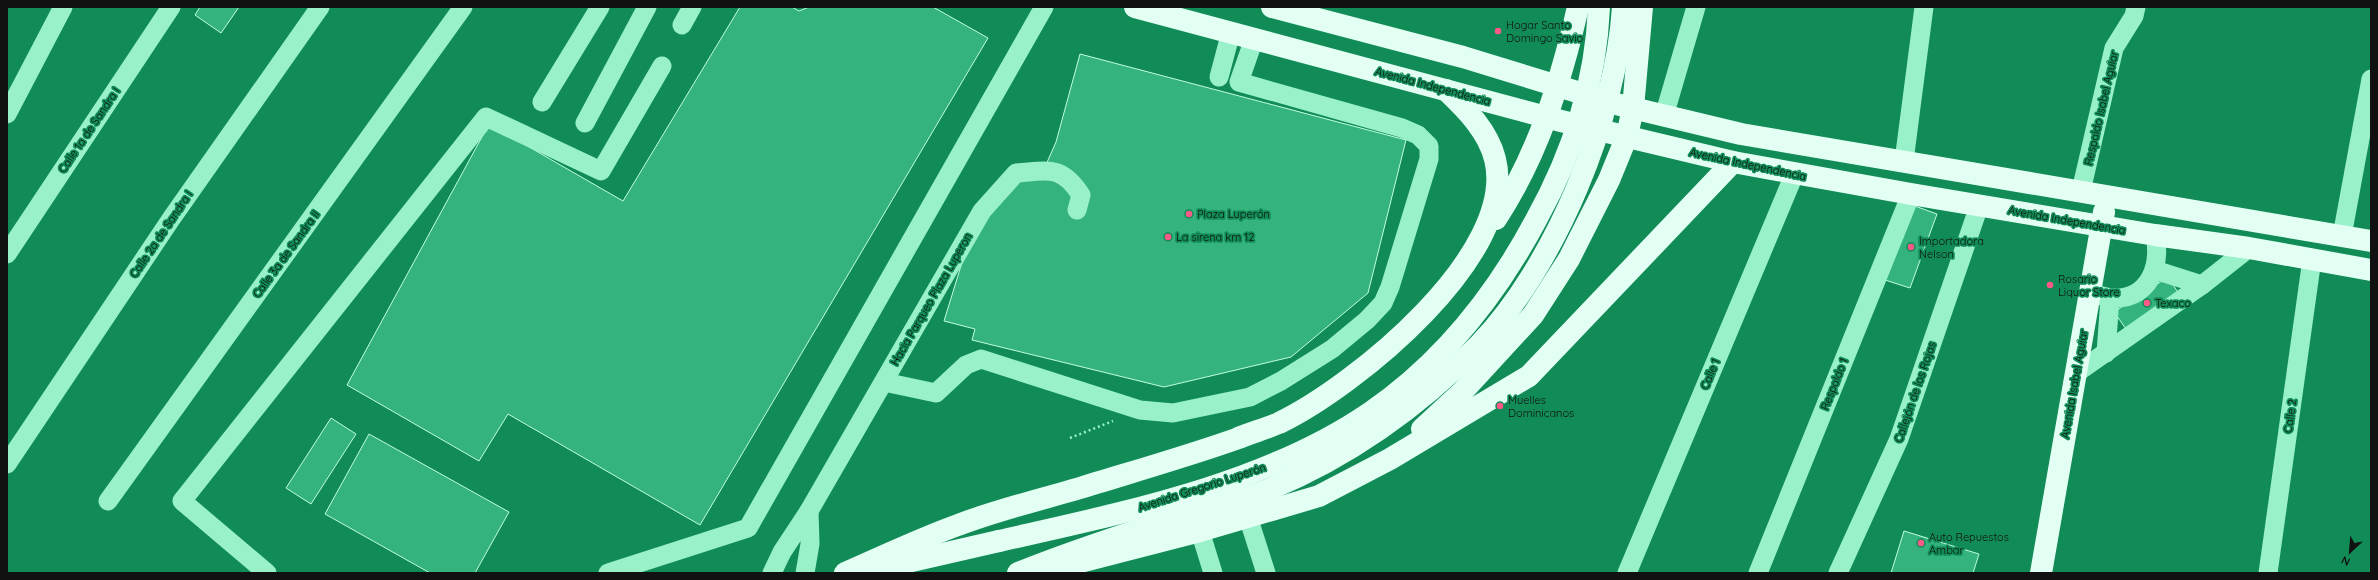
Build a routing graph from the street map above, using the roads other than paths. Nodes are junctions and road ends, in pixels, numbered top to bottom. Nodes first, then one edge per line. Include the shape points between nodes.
1 (62, 7) edge
2 (171, 7) edge
3 (320, 7) edge
4 (464, 7) edge
5 (600, 7) edge
6 (647, 7) edge
7 (692, 7) edge
8 (1044, 7) edge
9 (1135, 7) edge
10 (1272, 7) edge
11 (1578, 7) edge
12 (1599, 7) edge
13 (1623, 7) edge
14 (1642, 7) edge
15 (1696, 7) edge
16 (1924, 7) edge
17 (2136, 7) edge
18 (682, 25) dead end
19 (1231, 32) junction
20 (1254, 39) junction
21 (662, 66) dead end
22 (1219, 77) dead end
23 (2371, 79) edge
24 (1557, 86) junction
25 (1445, 89) junction
26 (542, 102) dead end
27 (1633, 108) junction
28 (7, 114) edge
29 (1664, 116) junction
30 (1547, 117) junction
31 (585, 123) dead end
32 (1627, 136) junction
33 (1904, 161) junction
34 (1733, 162) junction
35 (1794, 174) junction
36 (2081, 191) junction
37 (1911, 194) junction
38 (2107, 195) junction
39 (1979, 206) junction
40 (1077, 210) dead end
41 (2102, 226) junction
42 (2155, 235) junction
43 (2342, 236) junction
44 (2371, 241) edge
45 (1480, 244) junction
46 (2249, 248) junction
47 (7, 254) edge
48 (2312, 259) junction
49 (2155, 270) junction
50 (2371, 270) edge
51 (2202, 285) junction
52 (2100, 295) junction
53 (2106, 353) junction
54 (2075, 374) junction
55 (884, 382) junction
56 (1390, 459) junction
57 (7, 464) edge
58 (108, 501) dead end
59 (809, 511) junction
60 (1248, 517) junction
61 (1200, 532) junction
62 (267, 573) edge
63 (608, 573) edge
64 (772, 573) edge
65 (805, 573) edge
66 (845, 573) edge
67 (860, 573) edge
68 (1018, 573) edge
69 (1036, 573) edge
70 (1213, 573) edge
71 (1266, 573) edge
72 (1627, 573) edge
73 (1758, 573) edge
74 (1838, 573) edge
75 (2041, 573) edge
76 (2268, 573) edge

1 - 28 street
2 - 47 street, Calle 1a de Sandra I
3 - 57 street, Calle 2a de Sandra I via 171,219
4 - 58 street, Calle 3a de Sandra II
5 - 26 street
6 - 31 street
7 - 18 street
8 - 63 street via 748,528
9 - 19 main road, Avenida Independencia
10 - 24 main road via 1456,55
11 - 24 main road
12 - 67 main road, Avenida Gregorio Luperón, bridge via 1593,68 1568,152 1555,186 1527,237 1483,306 1425,368 1371,412 1320,442 1257,471 1124,512
13 - 68 main road, Avenida Gregorio Luperón, bridge via 1614,74 1589,157 1570,203 1538,264 1510,307 1480,344 1451,372 1409,408 1368,438 1312,470 1268,490 1088,546
14 - 27 main road
15 - 29 street
16 - 33 street
17 - 36 street, Respaldo Isabel Aguiar via 2134,16 2114,48
19 - 20 main road, Avenida Independencia
19 - 22 street
20 - 25 main road, Avenida Independencia
20 - 55 street via 1239,82 1402,128 1418,135 1429,146 1428,160 1390,287 1383,303 1367,320 1332,349 1250,397 1173,413 1140,410 981,359 966,365 936,392
21 - 62 street via 601,171 486,117 187,494 182,501
23 - 43 street
24 - 27 main road
24 - 30 main road
25 - 30 main road, Avenida Independencia
25 - 45 main road via 1483,132 1495,159 1498,189
27 - 29 main road
27 - 32 main road
29 - 33 main road via 1741,134
30 - 32 main road, Avenida Independencia
30 - 45 main road via 1512,194
32 - 34 main road, Avenida Independencia
32 - 56 main road via 1609,180 1569,259 1533,315 1463,391
33 - 36 main road
34 - 35 main road, Avenida Independencia
34 - 56 main road via 1529,376
35 - 37 main road, Avenida Independencia
35 - 72 street, Calle 1
36 - 38 main road
37 - 39 main road, Avenida Independencia
37 - 73 street, Respaldo 1
38 - 41 main road, Avenida Isabel Aguiar
38 - 43 main road
39 - 41 main road, Avenida Independencia
39 - 74 street, Callejón de los Rojas via 1899,439
40 - 55 street, Hacia Parqueo Plaza Luperon via 1081,195 1073,183 1054,170 1016,173 982,211
41 - 42 main road, Avenida Independencia
41 - 52 main road, Avenida Isabel Aguiar
42 - 46 main road, Avenida Independencia
42 - 49 street via 2158,260
43 - 44 main road
45 - 66 main road via 1434,303 1398,339 1343,384 1279,423 1213,447 958,525
46 - 48 main road, Avenida Independencia
46 - 51 street
48 - 50 main road, Avenida Independencia
48 - 76 street, Calle 2
49 - 51 street
49 - 52 street via 2142,288 2127,296
51 - 53 street
52 - 53 street
52 - 54 main road, Avenida Isabel Aguiar
53 - 54 street
54 - 75 main road, Avenida Isabel Aguiar
55 - 59 street, Hacia Parqueo Plaza Luperon
56 - 60 main road via 1319,496
59 - 64 street, Hacia Parqueo Plaza Luperon via 782,552
59 - 65 street via 810,544
60 - 61 main road
60 - 71 street
61 - 69 main road
61 - 70 street

